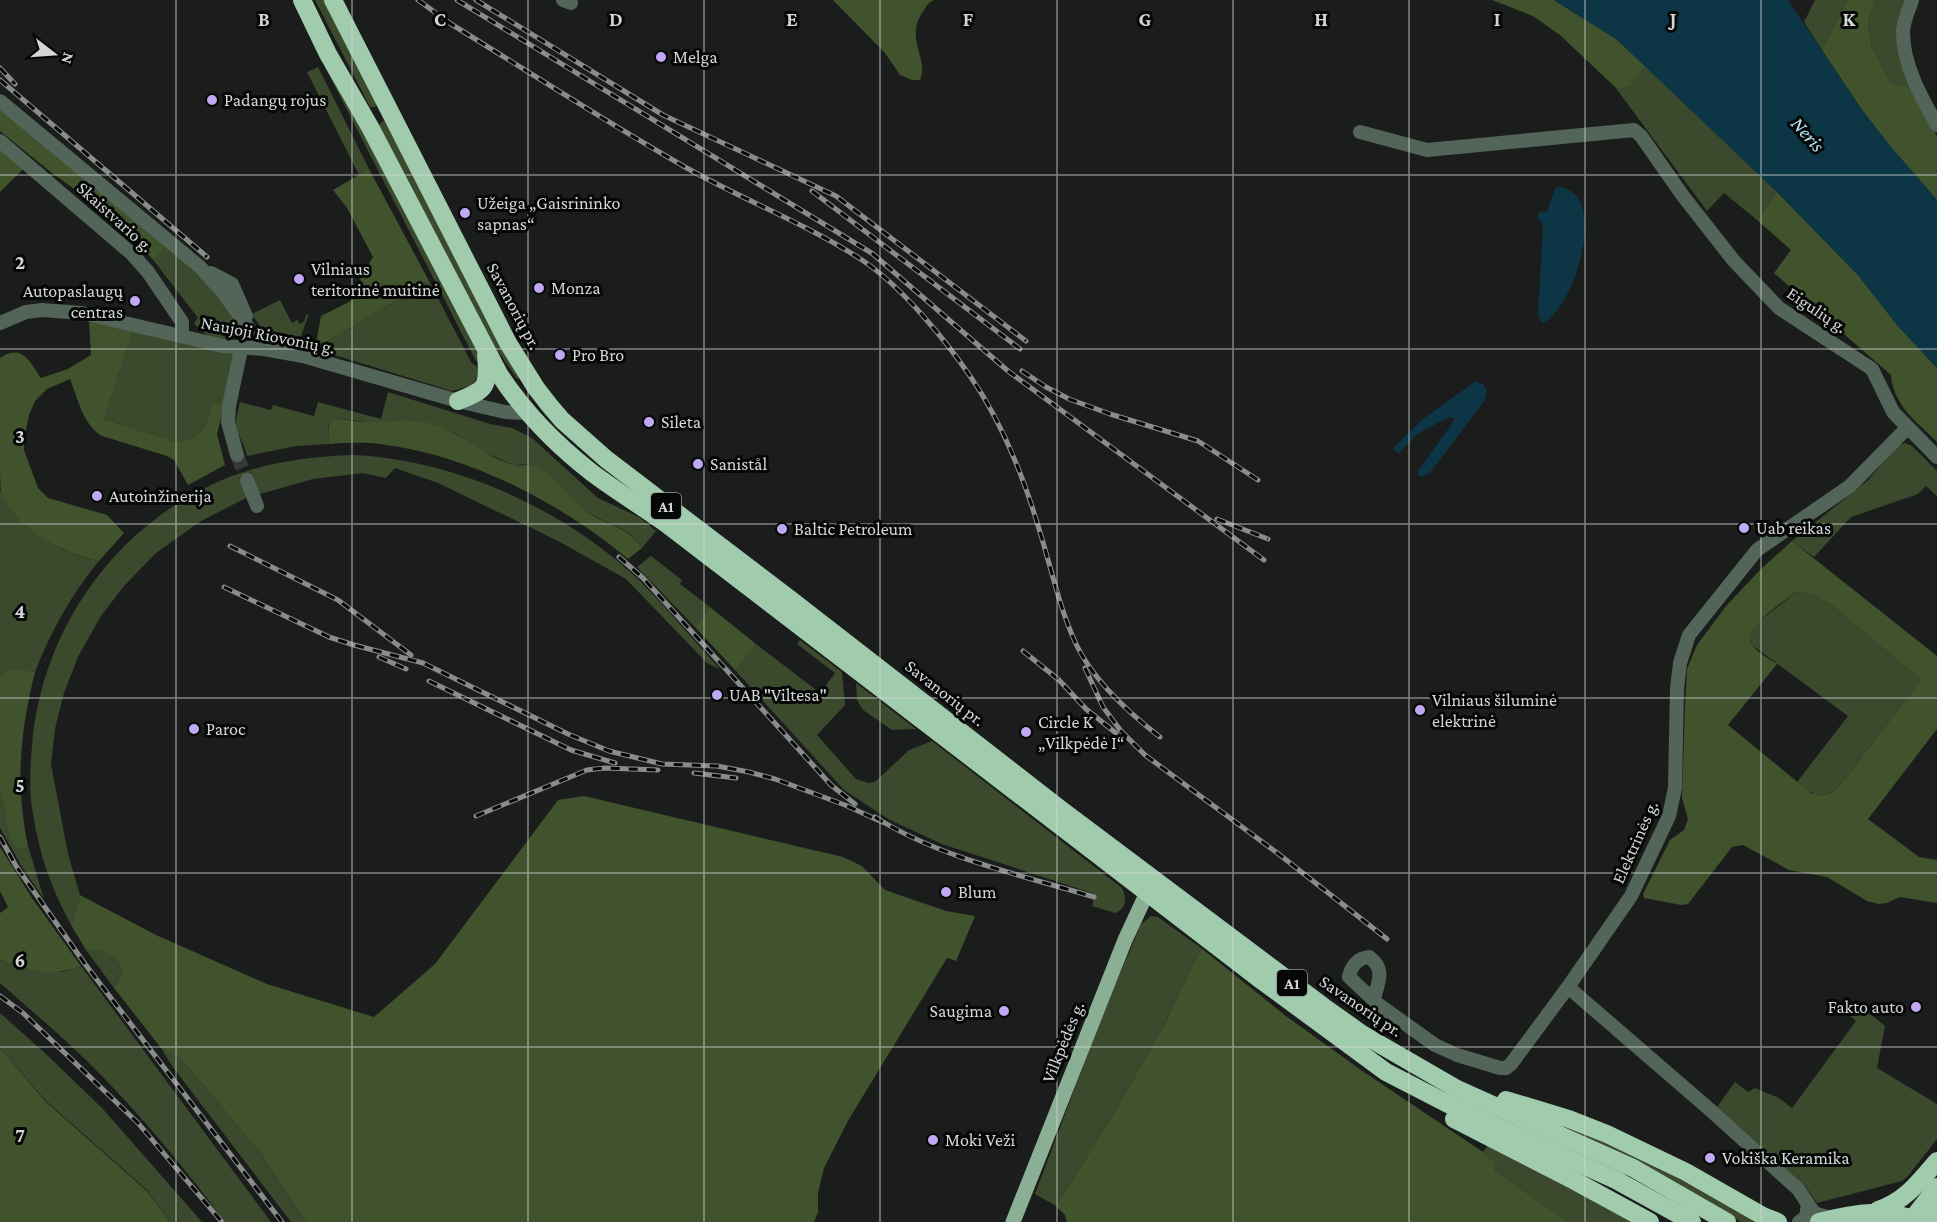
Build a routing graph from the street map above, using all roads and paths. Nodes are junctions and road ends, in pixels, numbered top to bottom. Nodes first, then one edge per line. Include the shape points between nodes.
1 (302, 0) edge
2 (333, 0) edge
3 (1910, 6) edge
4 (0, 101) edge
5 (391, 113) junction
6 (1937, 125) edge
7 (370, 127) junction
8 (1360, 132) dead end
9 (0, 141) edge
10 (0, 323) edge
11 (182, 336) junction
12 (241, 349) junction
13 (264, 349) junction
14 (485, 350) junction
15 (458, 401) junction
16 (550, 406) junction
17 (528, 413) junction
18 (1907, 428) junction
19 (237, 455) tunnel mouth
20 (1937, 457) edge
21 (248, 480) tunnel mouth
22 (257, 506) dead end
23 (1150, 885) junction
24 (1568, 987) junction
25 (1374, 999) dead end
26 (1386, 1072) junction
27 (1436, 1077) junction
28 (1937, 1161) edge
29 (1937, 1187) edge
30 (1808, 1204) junction
31 (1937, 1208) edge
32 (1873, 1212) junction
33 (1826, 1220) edge
34 (1013, 1222) edge
35 (1650, 1222) edge
36 (1692, 1222) edge
37 (1727, 1222) edge
38 (1778, 1222) edge
39 (1799, 1222) edge
40 (1910, 1222) edge
41 (1925, 1222) edge

1 - 7 highway, Savanorių pr. / A1
2 - 5 highway, Savanorių pr. / A1
3 - 6 street via 1903,31 1910,67
4 - 13 street via 200,267 232,284 249,327
5 - 7 highway via 375,112
5 - 16 highway, Savanorių pr. / A1 via 508,342
7 - 14 highway, Savanorių pr. / A1
8 - 18 street, Eigulių g. via 1427,150 1634,130 1734,261 1779,308 1872,369 1893,412
9 - 11 street, Skaistvario g. via 132,254 182,322
10 - 11 street, Naujoji Riovonių g. via 26,312 58,310
11 - 12 street, Naujoji Riovonių g.
12 - 13 street, Naujoji Riovonių g.
12 - 19 street via 228,422
13 - 15 street, Naujoji Riovonių g. via 303,356
14 - 15 highway via 485,387
14 - 17 highway, Savanorių pr. / A1
15 - 17 street, Naujoji Riovonių g.
16 - 17 highway
16 - 23 highway, Savanorių pr. / A1 via 634,482 1059,808
17 - 23 highway, Savanorių pr. / A1 via 592,472
18 - 20 street, Eigulių g.
18 - 24 street, Elektrinės g. via 1850,486 1757,550 1689,635 1677,689 1675,788 1669,816 1631,896
21 - 22 street
23 - 26 highway, Savanorių pr. / A1 via 1261,980
23 - 27 highway, Savanorių pr. / A1 via 1353,1028
23 - 34 main road, Vilkpėdės g.
24 - 25 street, Elektrinės g. via 1506,1068 1435,1045
24 - 30 street via 1781,1174
26 - 35 highway via 1459,1122
26 - 36 highway, Savanorių pr. / A1 via 1616,1180
27 - 37 highway, Savanorių pr. / A1 via 1633,1168
27 - 38 highway via 1586,1125 1686,1172
28 - 32 highway via 1904,1198
29 - 40 highway
30 - 33 street
30 - 39 street via 1806,1217
31 - 41 highway
32 - 33 highway
32 - 41 highway via 1900,1214

